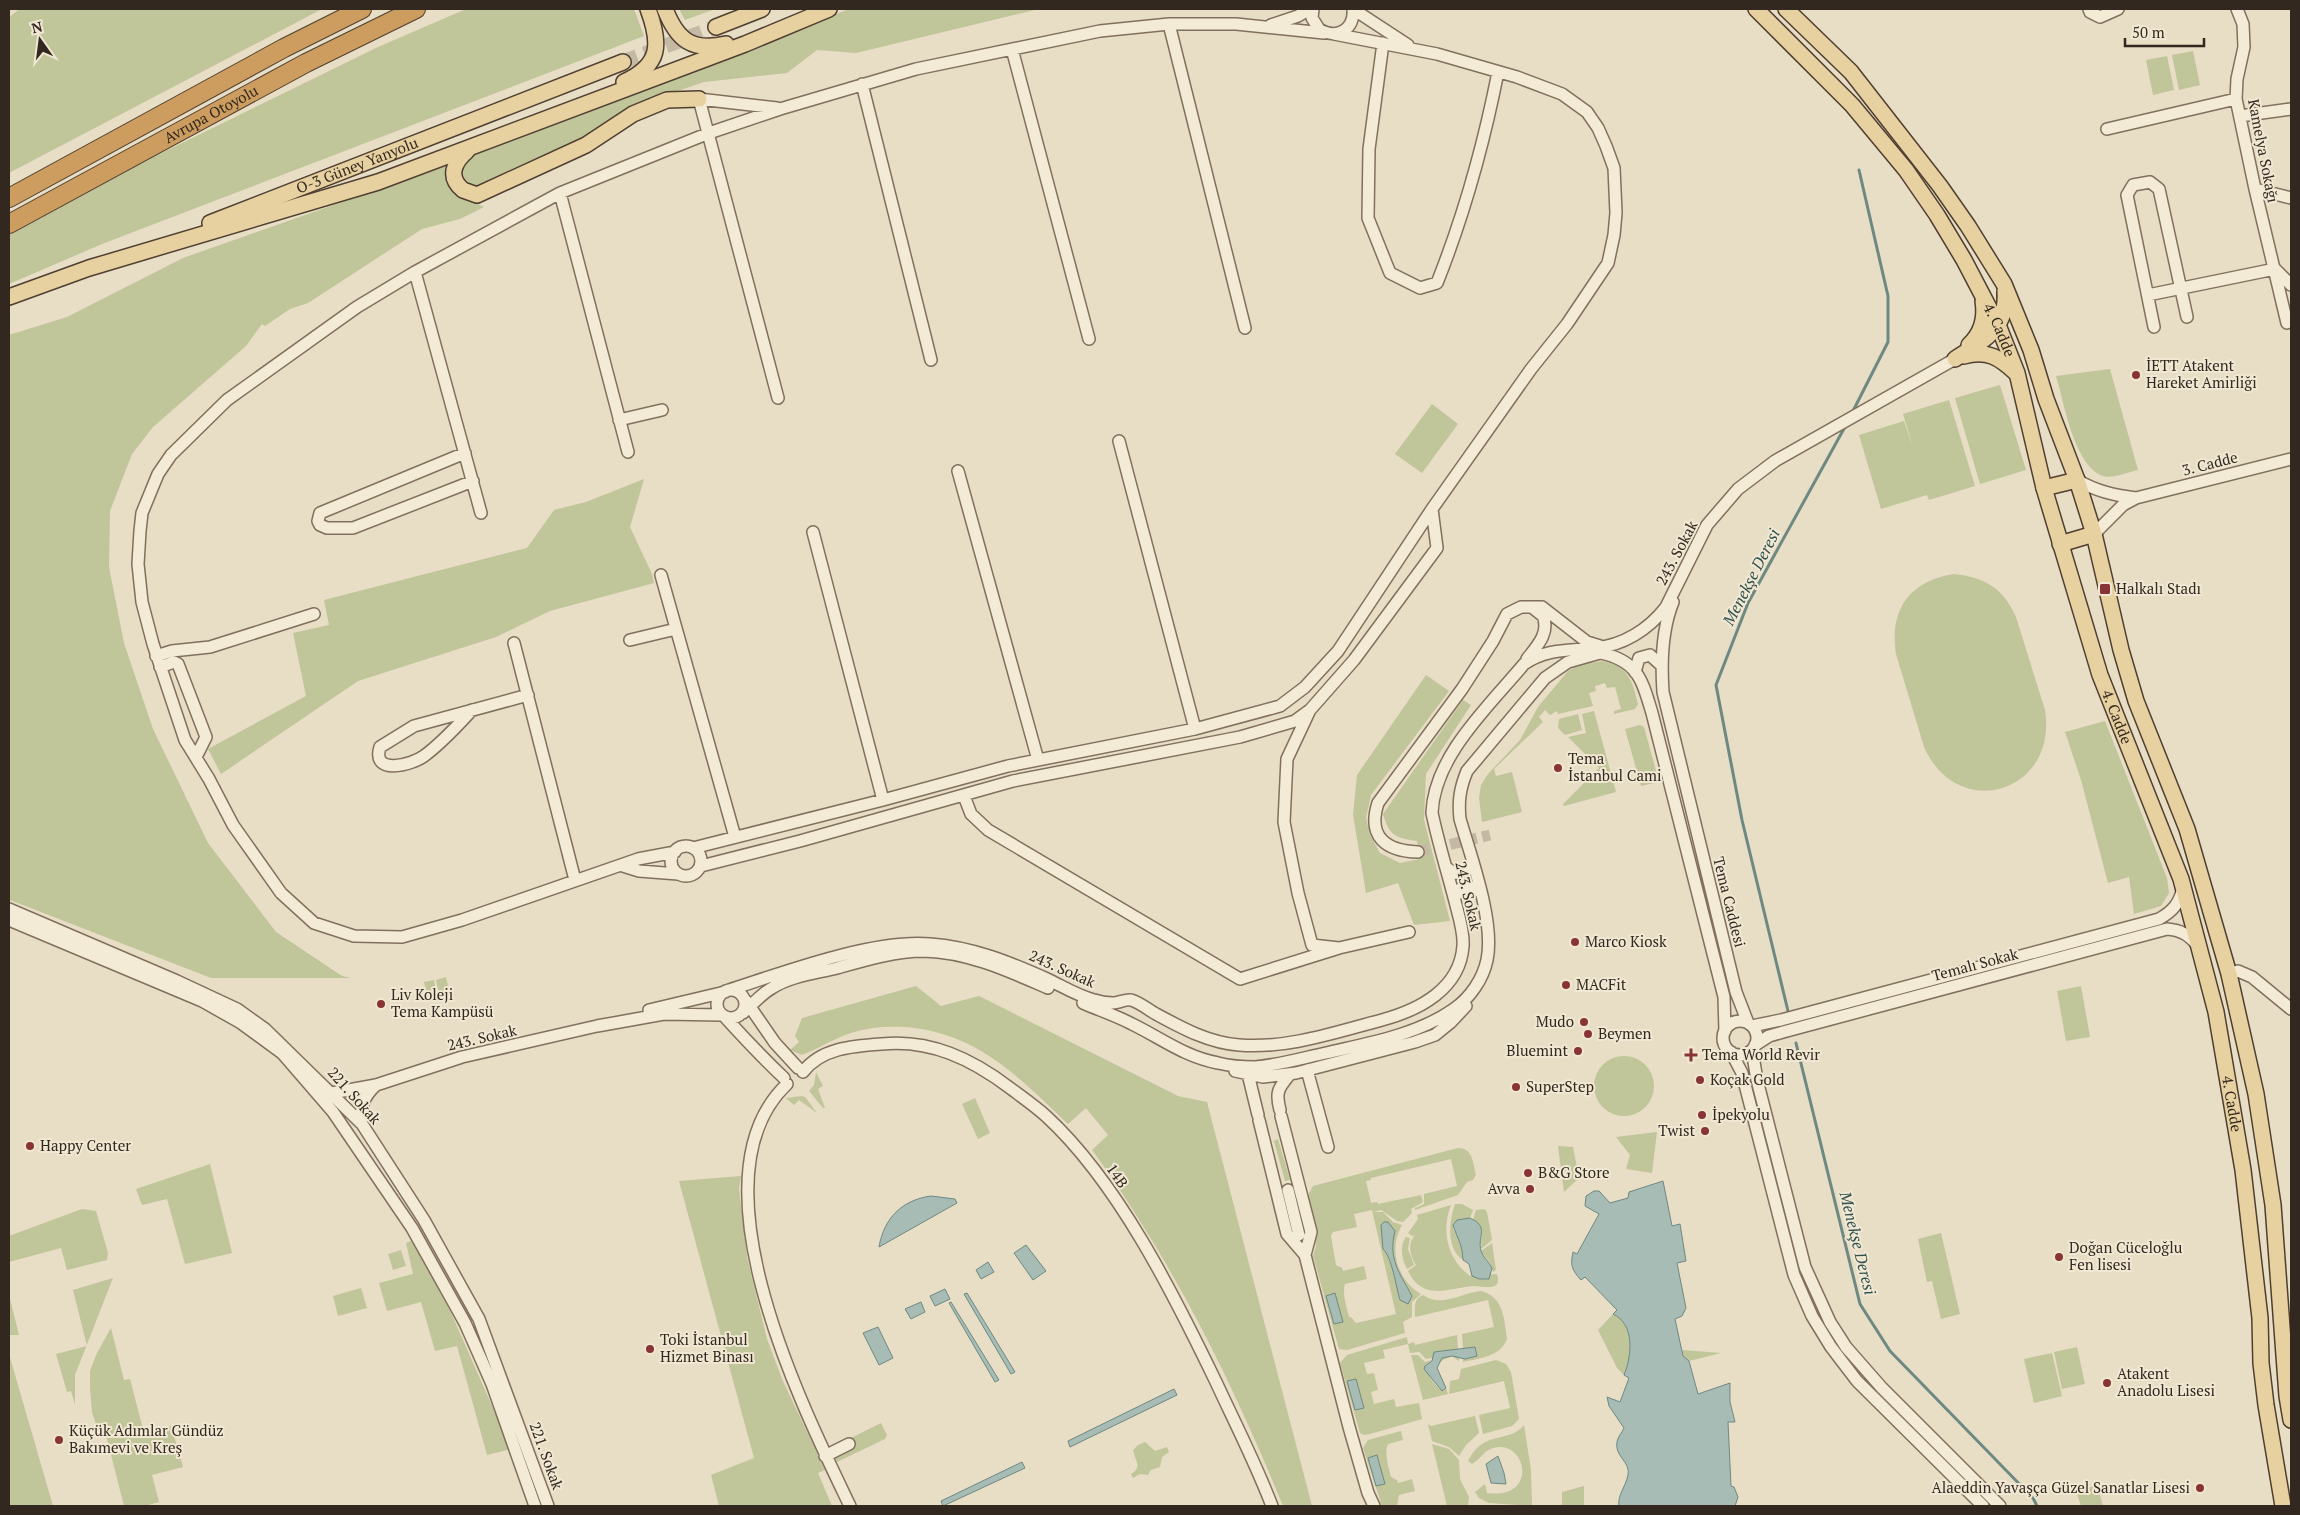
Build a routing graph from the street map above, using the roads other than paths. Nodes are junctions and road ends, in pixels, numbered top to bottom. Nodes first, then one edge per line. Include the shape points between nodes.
1 (362, 9) edge
2 (416, 9) edge
3 (648, 9) edge
4 (762, 9) edge
5 (829, 9) edge
6 (1311, 9) edge
7 (1353, 9) edge
8 (1756, 9) edge
9 (1786, 9) edge
10 (2089, 9) edge
11 (2118, 9) edge
12 (2237, 9) edge
13 (668, 15) edge
14 (796, 22) junction
15 (1169, 24) junction
16 (716, 27) tunnel mouth
17 (1264, 27) junction
18 (1329, 33) junction
19 (1383, 43) junction
20 (1012, 49) junction
21 (1413, 49) junction
22 (624, 62) tunnel mouth
23 (1498, 72) junction
24 (862, 84) junction
25 (699, 98) junction
26 (2236, 99) junction
27 (780, 108) junction
28 (2291, 109) edge
29 (2240, 116) junction
30 (530, 126) junction
31 (2107, 129) dead end
32 (709, 133) junction
33 (471, 148) junction
34 (2255, 190) junction
35 (560, 193) junction
36 (9, 198) edge
37 (2291, 198) edge
38 (9, 224) edge
39 (89, 268) junction
40 (2275, 269) junction
41 (415, 272) junction
42 (2004, 284) junction
43 (2291, 284) edge
44 (2182, 288) junction
45 (1981, 292) junction
46 (2148, 295) junction
47 (9, 297) edge
48 (2187, 317) dead end
49 (2287, 323) dead end
50 (1998, 325) junction
51 (2154, 327) dead end
52 (1245, 328) dead end
53 (1089, 339) dead end
54 (1955, 359) junction
55 (931, 360) dead end
56 (2017, 374) junction
57 (778, 398) dead end
58 (662, 410) dead end
59 (619, 420) junction
60 (1119, 441) dead end
61 (628, 452) dead end
62 (465, 453) junction
63 (2291, 459) edge
64 (958, 471) dead end
65 (2077, 480) junction
66 (473, 481) junction
67 (2044, 488) junction
68 (2136, 498) junction
69 (1432, 509) junction
70 (481, 513) dead end
71 (813, 532) dead end
72 (2094, 534) junction
73 (1410, 544) junction
74 (2060, 544) junction
75 (1436, 548) junction
76 (1686, 570) junction
77 (661, 575) dead end
78 (1529, 606) junction
79 (1669, 611) junction
80 (314, 614) dead end
81 (676, 628) junction
82 (630, 640) dead end
83 (514, 643) dead end
84 (1602, 650) junction
85 (156, 656) junction
86 (1524, 664) junction
87 (1662, 665) junction
88 (160, 667) junction
89 (1635, 672) junction
90 (528, 695) junction
91 (472, 710) junction
92 (1310, 710) junction
93 (1195, 729) junction
94 (196, 757) junction
95 (1038, 760) junction
96 (964, 796) junction
97 (883, 800) junction
98 (734, 837) junction
99 (693, 848) junction
100 (675, 852) junction
101 (1418, 852) tunnel mouth
102 (1472, 861) junction
103 (623, 866) junction
104 (701, 866) junction
105 (1447, 868) junction
106 (678, 874) junction
107 (575, 880) junction
108 (2184, 888) junction
109 (1480, 892) junction
110 (1455, 898) junction
111 (9, 909) edge
112 (9, 920) edge
113 (1409, 932) dead end
114 (1312, 944) junction
115 (1339, 948) junction
116 (2199, 948) junction
117 (1305, 959) junction
118 (2229, 974) junction
119 (1478, 984) junction
120 (727, 991) junction
121 (746, 1006) junction
122 (2291, 1009) edge
123 (723, 1016) junction
124 (1750, 1025) junction
125 (598, 1026) junction
126 (1725, 1031) junction
127 (1754, 1048) junction
128 (1731, 1052) junction
129 (1217, 1063) junction
130 (1308, 1070) junction
131 (1248, 1074) junction
132 (1290, 1074) junction
133 (376, 1086) junction
134 (332, 1093) junction
135 (362, 1124) junction
136 (1284, 1128) junction
137 (1263, 1133) junction
138 (1328, 1147) dead end
139 (1298, 1178) junction
140 (1276, 1183) junction
141 (1288, 1190) junction
142 (1298, 1235) dead end
143 (1304, 1255) junction
144 (2291, 1420) edge
145 (849, 1444) dead end
146 (826, 1456) junction
147 (535, 1506) edge
148 (548, 1506) edge
149 (850, 1506) edge
150 (1272, 1506) edge
151 (1374, 1506) edge
152 (1983, 1506) edge
153 (2000, 1506) edge
154 (2283, 1506) edge

1 - 36 highway, Avrupa Otoyolu
2 - 38 highway, Avrupa Otoyolu via 306,63
3 - 30 main road via 657,46 653,58 637,76
4 - 16 main road
5 - 14 main road
6 - 17 street
6 - 18 street via 1315,24
7 - 18 street via 1345,30
7 - 21 street
8 - 45 main road, 4. Cadde via 1852,105 1895,156 1937,215
9 - 42 main road, 4. Cadde via 1851,72 1896,127 1968,226
10 - 11 street via 2100,16
12 - 26 street, Kamelya Sokağı via 2244,47
13 - 14 main road via 680,36 699,47 724,44
14 - 30 main road
15 - 17 street
15 - 20 street via 1100,31
15 - 52 street
17 - 18 street
18 - 19 street
19 - 21 street
19 - 23 street via 1369,149 1368,218 1390,273 1420,288 1437,283 1452,246 1489,121
20 - 24 street
20 - 53 street
21 - 23 street
22 - 39 main road, O-3 Güney Yanyolu
23 - 69 street via 1562,94 1587,112 1598,128 1614,168 1614,235 1608,263 1596,282
24 - 27 street
24 - 55 street
25 - 27 street
25 - 32 street
25 - 33 main road via 667,100 633,114 586,145 477,195 463,190 453,175 458,158
26 - 29 street, Kamelya Sokağı
26 - 31 street
27 - 32 street
28 - 29 street
29 - 34 street, Kamelya Sokağı
30 - 33 main road
32 - 35 street
32 - 57 street
33 - 39 main road via 378,182
34 - 37 street
34 - 40 street, Kamelya Sokağı
35 - 41 street
35 - 59 street
39 - 47 main road
40 - 43 street
40 - 44 street
40 - 49 street, Kamelya Sokağı
41 - 62 street
41 - 85 street via 357,307 228,400 189,436 158,474 142,512 138,564 142,602
42 - 50 main road via 2006,298
42 - 65 main road, 4. Cadde
44 - 46 street
44 - 46 street via 2159,189 2150,182 2133,185 2127,196
44 - 48 street
45 - 50 main road, 4. Cadde
45 - 54 main road via 1983,324 1978,336
46 - 51 street
50 - 54 main road via 1988,338
50 - 56 main road, 4. Cadde
54 - 56 main road via 1986,353 2000,358
54 - 76 street, 243. Sokak via 1775,461 1738,488 1708,525
56 - 67 main road, 4. Cadde
58 - 59 street
59 - 61 street
60 - 93 street
62 - 66 street
62 - 66 street via 320,513 318,521 326,528 353,528
63 - 68 street, 3. Cadde
64 - 95 street
65 - 67 main road
65 - 68 street via 2108,495
65 - 72 main road, 4. Cadde
66 - 70 street
67 - 74 main road, 4. Cadde
68 - 72 street via 2123,505
69 - 73 street
69 - 75 street
71 - 97 street
72 - 74 main road
72 - 118 main road, 4. Cadde via 2136,701 2187,829
73 - 75 street via 1425,540
73 - 93 street via 1338,651 1306,686 1280,706
74 - 108 main road, 4. Cadde via 2100,676
75 - 92 street via 1354,660
76 - 79 street
76 - 84 street, 243. Sokak via 1657,618 1641,631
77 - 81 street
78 - 84 street via 1542,607
78 - 86 street via 1543,616 1545,630
78 - 101 street via 1507,614 1462,689 1378,803 1375,827 1384,844 1401,852
79 - 84 street, 243. Sokak via 1650,632 1635,641
79 - 87 street, Tema Caddesi
80 - 85 street via 210,647
81 - 82 street
81 - 98 street
83 - 90 street
84 - 86 street, 243. Sokak via 1554,651
84 - 89 street via 1623,659
84 - 102 street, 243. Sokak via 1568,662 1545,678 1467,770 1458,801
85 - 88 street
86 - 105 street, 243. Sokak via 1453,750 1436,784 1432,813
87 - 89 street via 1650,655 1644,656 1639,658
87 - 124 street, Tema Caddesi via 1663,692 1685,787 1736,992
88 - 94 street via 179,727
88 - 94 street via 174,662 178,664 206,738
89 - 126 street via 1652,713 1703,909 1724,997
90 - 91 street
90 - 107 street
91 - 91 street via 414,726 399,734 380,748 378,754 382,763 394,766 423,757
92 - 96 street via 1295,721 1240,736 1014,781
92 - 114 street via 1287,760 1284,822
93 - 95 street
94 - 107 street via 233,825 281,893 314,923 344,934 402,937 462,920
95 - 97 street
96 - 104 street
96 - 117 street via 971,814 988,830 1240,979
97 - 98 street
98 - 99 street
99 - 100 street via 683,846
99 - 104 street via 700,854
100 - 103 street via 638,859
100 - 106 street via 671,862
102 - 105 street via 1461,873 1453,873
102 - 109 street, 243. Sokak
103 - 106 street via 639,871
103 - 107 street
104 - 106 street via 692,875
105 - 110 street, 243. Sokak
108 - 116 main road, 4. Cadde
108 - 124 street via 2170,912 2159,919 1781,1020
109 - 110 street via 1464,886
109 - 119 street, 243. Sokak via 1489,934 1487,960
110 - 120 street, 243. Sokak via 1464,945 1454,977 1441,992 1403,1014 1301,1041 1263,1046 1214,1041 1190,1032 1131,1000 1112,1003 1092,1000 998,958 930,944 905,944 859,952
111 - 134 street, 221. Sokak via 237,1009 265,1028
112 - 147 street, 221. Sokak via 202,1001 241,1023 282,1053 333,1112 412,1228 465,1323 492,1384
113 - 115 street
114 - 115 street
114 - 117 street
115 - 117 street
116 - 127 street, Temalı Sokak via 2184,932 2167,929 1769,1036
116 - 154 main road, 4. Cadde via 2216,1012 2240,1149 2260,1318 2261,1363
118 - 122 street via 2238,971 2252,977
118 - 144 main road, 4. Cadde via 2256,1094 2273,1205
119 - 129 street, 243. Sokak via 1456,1008 1440,1018 1372,1042 1278,1064 1254,1067
119 - 130 street via 1463,1010 1435,1035
120 - 121 street via 739,992
120 - 123 street via 717,1003
120 - 125 street, 243. Sokak
121 - 123 street via 733,1019
121 - 129 street, 243. Sokak via 772,988 818,972 906,952 925,951 989,963 1132,1024 1179,1051
121 - 150 street, 14B via 801,1070 824,1054 857,1046 897,1042 936,1047 972,1062 1045,1115 1092,1167 1135,1230 1202,1352
123 - 125 street, 243. Sokak via 664,1014
123 - 146 street via 786,1081 766,1109 749,1155 746,1188 760,1277 780,1347
124 - 126 street via 1733,1023
124 - 127 street via 1757,1036
125 - 133 street, 243. Sokak via 462,1057
126 - 128 street via 1724,1042
127 - 128 street via 1742,1055
127 - 153 street via 1757,1080 1805,1267 1818,1300 1846,1347 1882,1388
128 - 152 street via 1742,1073 1792,1265 1812,1316 1857,1381
129 - 131 street
130 - 132 street
130 - 138 street
131 - 132 street via 1263,1077
131 - 137 street
132 - 136 street via 1276,1097
133 - 134 street, 243. Sokak
133 - 135 street via 363,1100
134 - 135 street, 221. Sokak
135 - 148 street, 221. Sokak via 424,1220 479,1320
136 - 137 street
136 - 139 street
137 - 140 street
139 - 141 street
139 - 143 street via 1311,1232
140 - 141 street
140 - 143 street via 1287,1234
141 - 142 street
143 - 151 street
145 - 146 street
146 - 149 street

